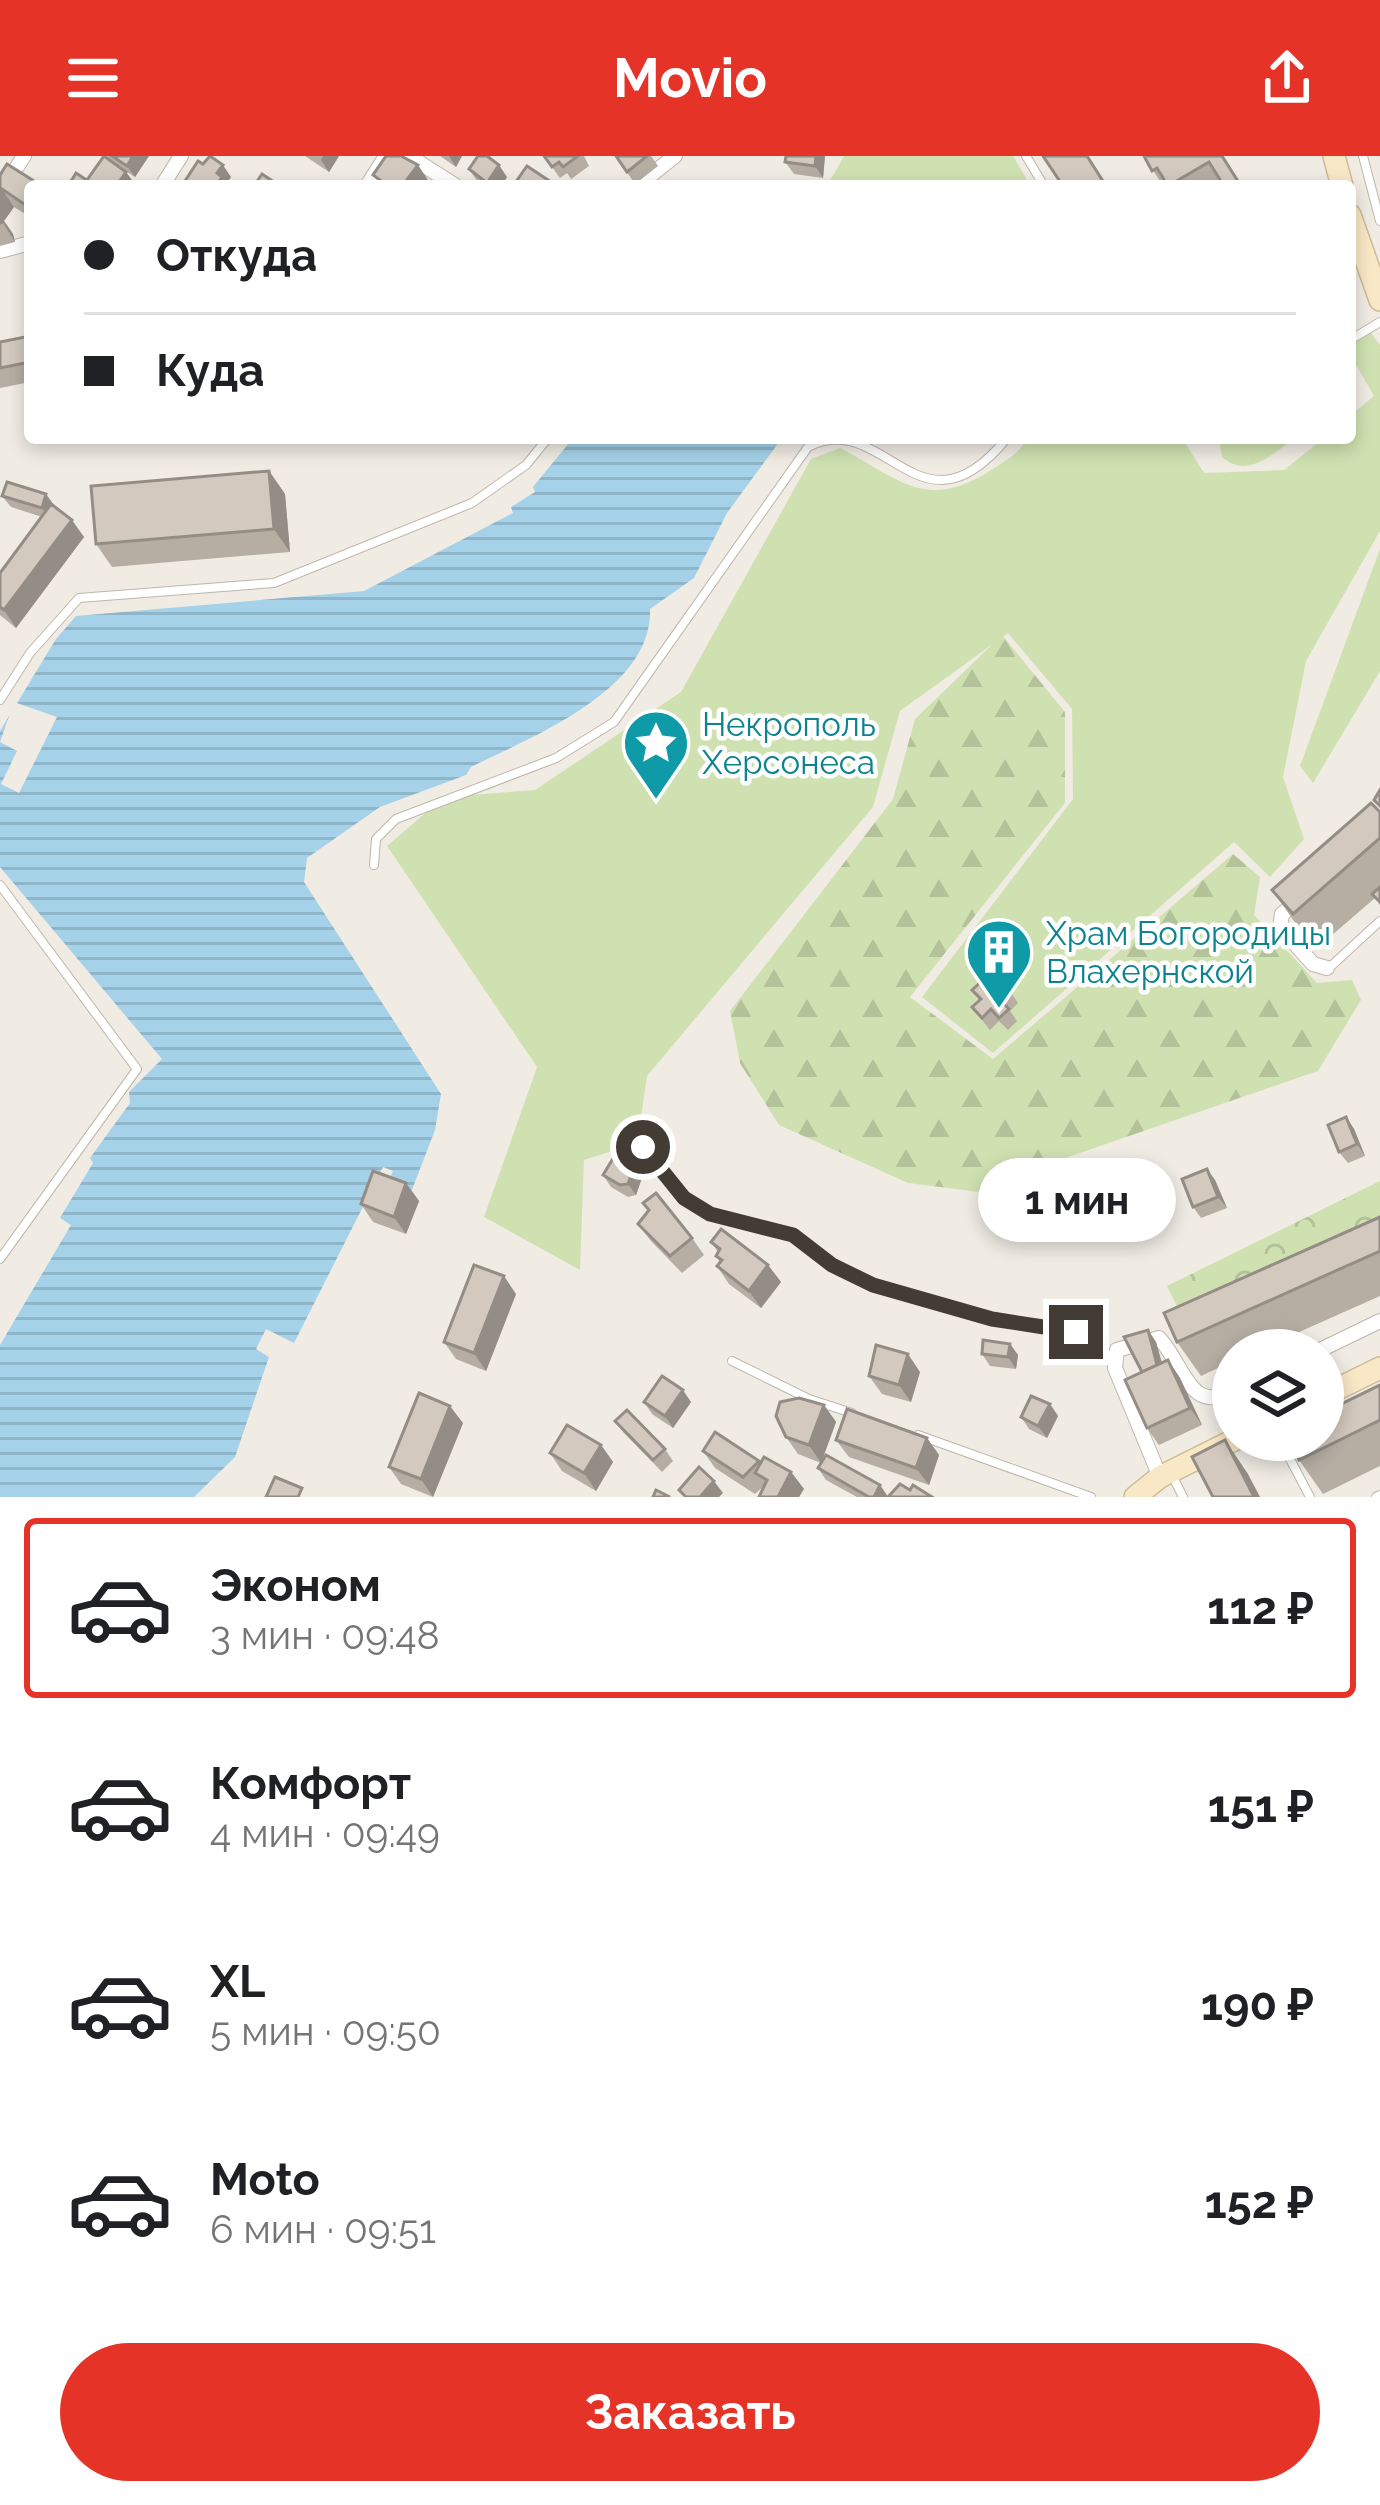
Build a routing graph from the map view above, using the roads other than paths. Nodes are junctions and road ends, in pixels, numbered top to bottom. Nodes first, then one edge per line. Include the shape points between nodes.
1 (24, 156) edge
2 (409, 156) edge
3 (675, 156) edge
4 (1363, 156) edge
5 (447, 180) edge
6 (645, 180) edge
7 (0, 193) edge
8 (1380, 221) edge
9 (1356, 232) edge
10 (1380, 300) edge
11 (543, 444) edge
12 (814, 444) edge
13 (856, 444) edge
14 (1002, 444) edge
15 (0, 700) edge
16 (374, 865) dead end
17 (0, 885) edge
18 (1315, 887) edge
19 (1380, 920) edge
20 (1327, 968) joint
21 (643, 1147) dead end
22 (0, 1259) edge
23 (1380, 1321) edge
24 (1344, 1338) edge
25 (732, 1360) dead end
26 (1113, 1363) junction
27 (1380, 1368) edge
28 (1344, 1386) edge
29 (1212, 1398) edge
30 (854, 1414) edge
31 (900, 1429) edge
32 (1212, 1451) edge
33 (1291, 1461) edge
34 (1165, 1475) junction
35 (1090, 1497) edge
36 (1135, 1497) edge
37 (1183, 1497) edge
38 (1310, 1497) edge

1 - 7 street
2 - 5 street
3 - 6 street
4 - 8 lane
9 - 10 main road
11 - 15 lane via 472,503 274,583 79,598
12 - 16 lane via 614,722 556,758 396,819 376,839
13 - 14 lane via 942,480 983,466
17 - 22 lane via 136,1069
18 - 20 street via 1282,914 1280,927 1313,964
19 - 20 lane
21 - 26 lane via 684,1198 710,1214 793,1235 832,1265 917,1300 1096,1336
23 - 24 street
25 - 30 lane
26 - 29 street via 1121,1347 1155,1336 1198,1396
26 - 34 street
27 - 28 main road
31 - 35 lane
32 - 34 main road
33 - 38 lane
34 - 36 main road
34 - 37 lane

